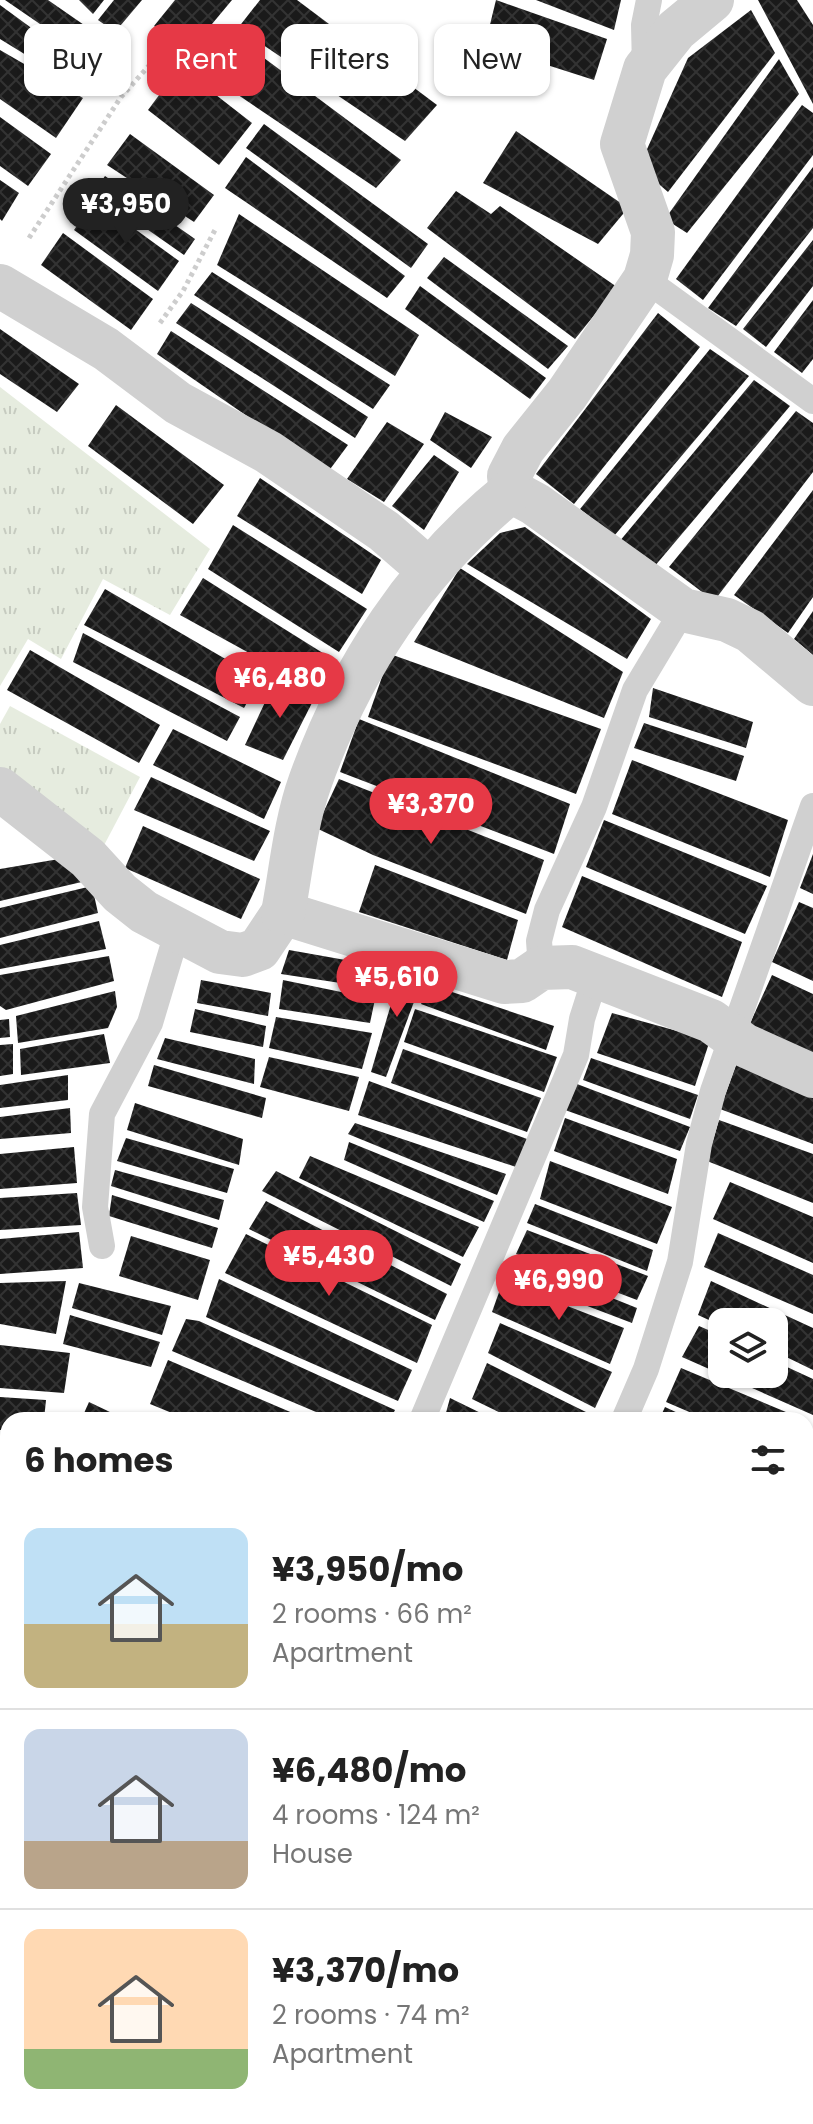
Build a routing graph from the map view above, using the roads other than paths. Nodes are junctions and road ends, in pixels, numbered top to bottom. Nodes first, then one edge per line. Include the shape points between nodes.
1 (649, 0) edge
2 (712, 0) edge
3 (645, 69) junction
4 (645, 279) junction
5 (0, 286) edge
6 (813, 401) edge
7 (511, 491) junction
8 (429, 570) junction
9 (683, 610) junction
10 (813, 684) edge
11 (0, 789) edge
12 (813, 806) edge
13 (283, 913) junction
14 (177, 933) junction
15 (541, 968) junction
16 (596, 975) junction
17 (731, 1035) junction
18 (813, 1076) edge
19 (102, 1246) dead end
20 (425, 1412) edge
21 (627, 1412) edge

1 - 3 lane
2 - 3 street via 676,30
3 - 4 street via 622,144 653,232
4 - 6 lane
4 - 7 street via 523,449 509,476
5 - 8 street via 106,349 178,403 268,452 384,531
7 - 8 street
7 - 9 street
8 - 13 street via 376,642 340,708 309,785
9 - 10 street via 750,631
9 - 15 lane via 635,690 594,807 547,910 539,941
11 - 14 street via 88,858 120,893
12 - 17 lane
13 - 14 street via 259,949 243,955 220,952
13 - 15 street via 504,982 522,981
14 - 19 lane via 150,1023 102,1114 95,1207
15 - 16 street via 572,967
16 - 17 street via 711,1021
16 - 20 lane via 576,1055
17 - 18 street
17 - 21 lane via 699,1144 680,1262

